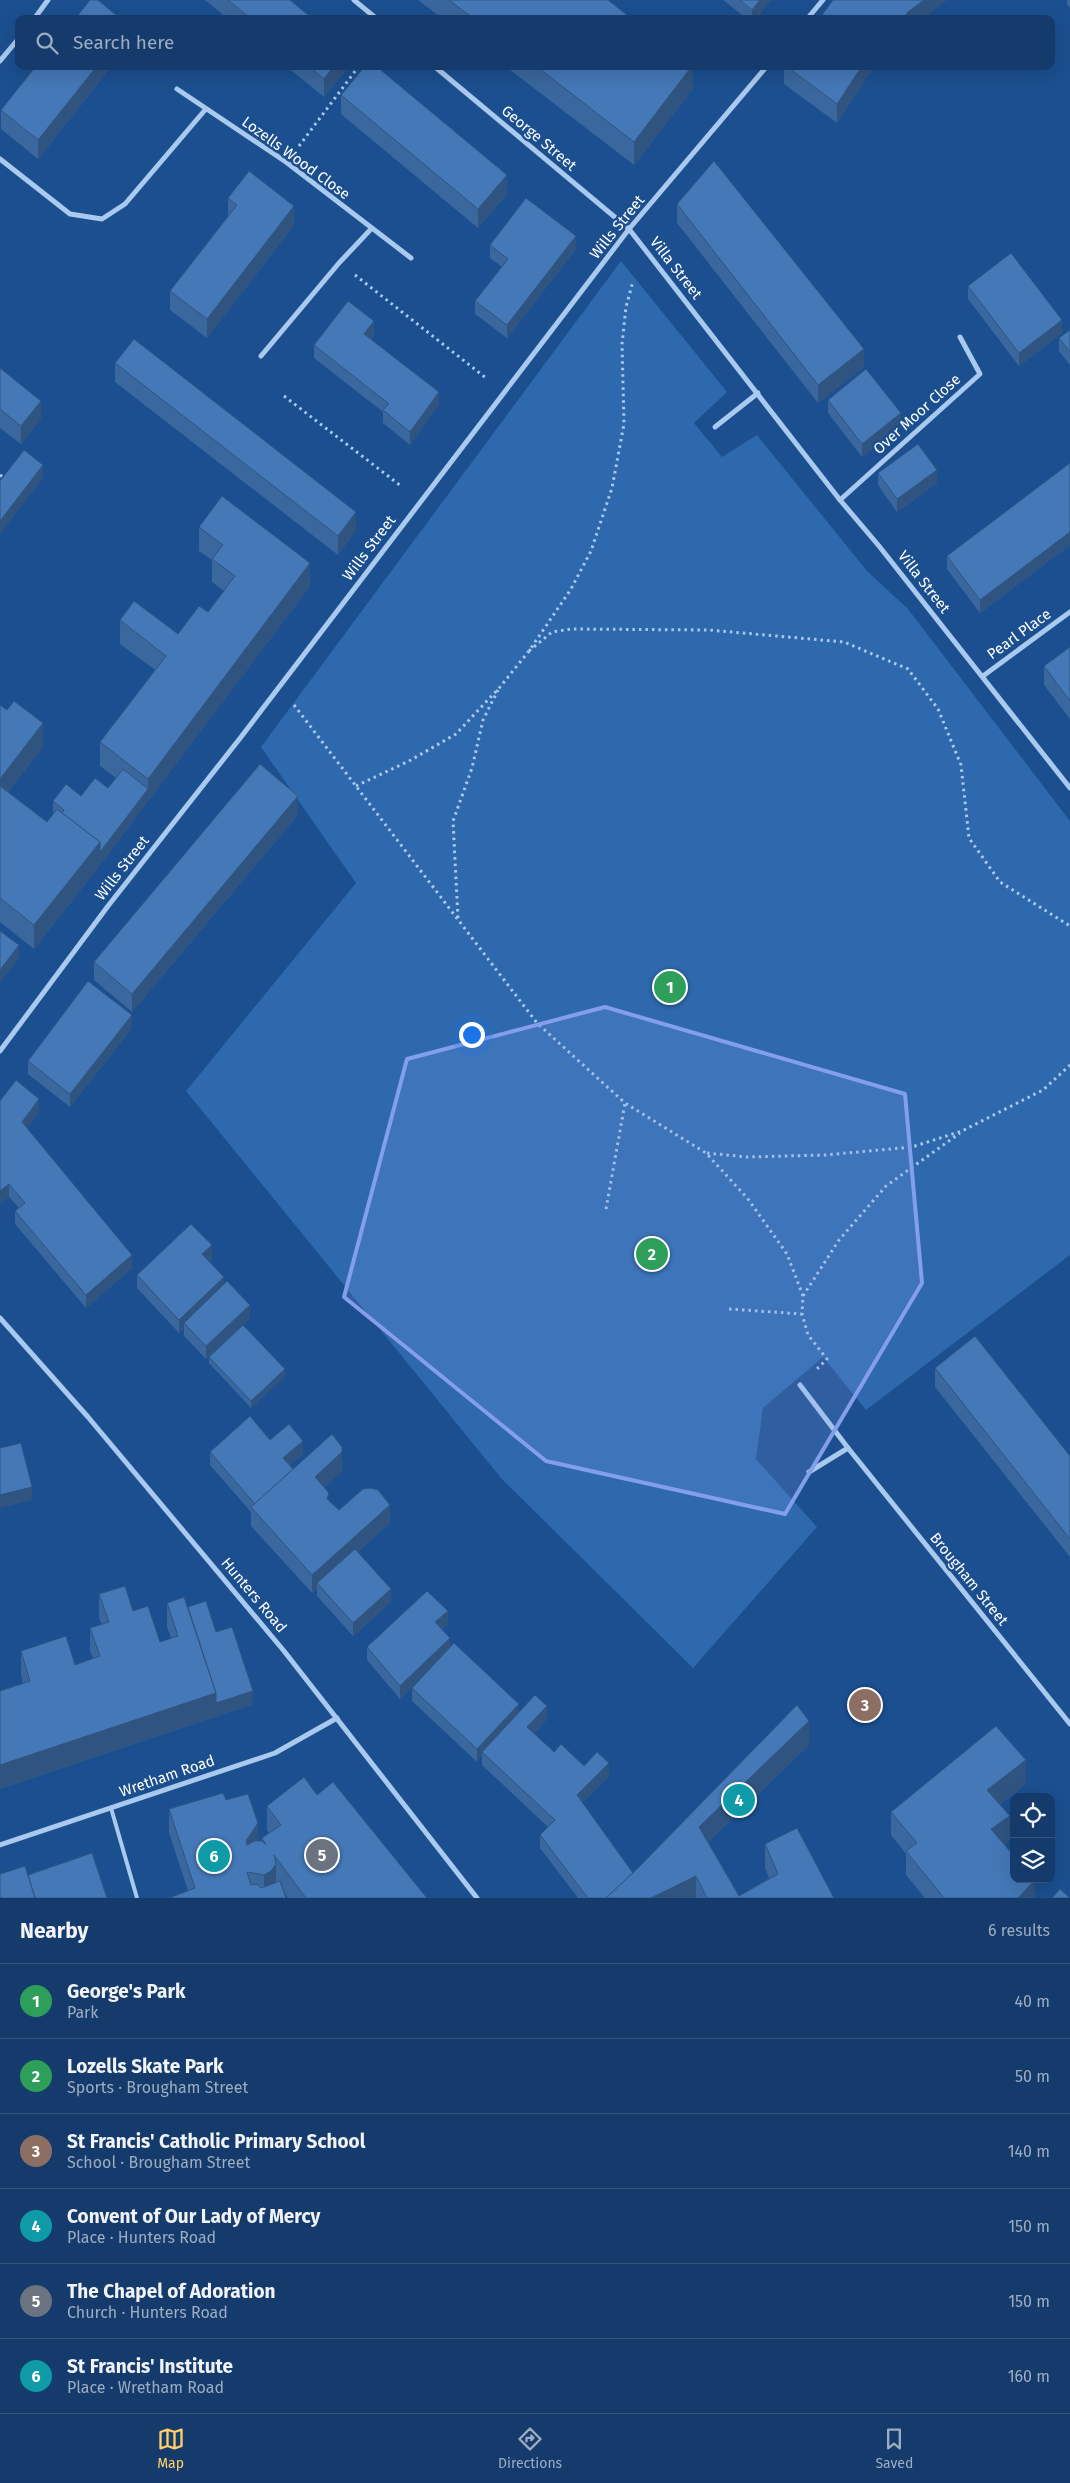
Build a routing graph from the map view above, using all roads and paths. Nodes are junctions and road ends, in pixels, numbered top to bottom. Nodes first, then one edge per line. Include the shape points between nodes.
1 (48, 0) edge
2 (354, 0) edge
3 (823, 0) edge
4 (37, 15) edge
5 (372, 15) edge
6 (810, 15) edge
7 (15, 43) edge
8 (0, 61) edge
9 (356, 70) edge
10 (439, 70) edge
11 (764, 70) edge
12 (177, 89) dead end
13 (205, 110) junction
14 (0, 159) edge
15 (286, 162) junction
16 (371, 229) junction
17 (630, 229) junction
18 (411, 258) dead end
19 (339, 263) junction
20 (633, 281) dead end
21 (960, 337) dead end
22 (261, 356) dead end
23 (486, 378) dead end
24 (758, 393) junction
25 (284, 396) dead end
26 (715, 428) dead end
27 (0, 475) edge
28 (4, 478) edge
29 (402, 486) dead end
30 (840, 500) junction
31 (1070, 612) edge
32 (528, 651) junction
33 (983, 676) junction
34 (280, 686) junction
35 (500, 687) junction
36 (356, 786) junction
37 (1070, 788) edge
38 (458, 919) junction
39 (1070, 926) edge
40 (0, 1051) edge
41 (1070, 1065) edge
42 (625, 1104) junction
43 (962, 1131) junction
44 (706, 1153) junction
45 (606, 1208) dead end
46 (803, 1296) junction
47 (729, 1309) dead end
48 (802, 1314) junction
49 (0, 1318) edge
50 (800, 1385) joint
51 (848, 1448) junction
52 (809, 1472) dead end
53 (337, 1718) junction
54 (1070, 1724) edge
55 (111, 1808) junction
56 (0, 1845) edge
57 (137, 1898) edge
58 (477, 1898) edge

1 - 4 street
2 - 5 street
3 - 6 street
7 - 8 street
9 - 15 path
10 - 17 street, George Street
11 - 17 street, Wills Street
12 - 13 street, Lozells Wood Close
13 - 14 street via 125,204 102,219 70,214
13 - 15 street, Lozells Wood Close
15 - 16 street, Lozells Wood Close
16 - 18 street, Lozells Wood Close
16 - 19 street
17 - 24 street, Villa Street
17 - 34 street, Wills Street
19 - 22 street
19 - 23 path
20 - 32 path via 622,344 624,424 612,488 591,551 571,589
21 - 30 street, Over Moor Close via 980,374
24 - 26 street
24 - 30 street, Villa Street
25 - 29 path
27 - 28 path
30 - 33 street, Villa Street
31 - 33 street, Pearl Place
32 - 35 path
32 - 39 path via 552,632 571,629 709,630 844,642 908,669 938,709 961,765 969,838 1000,882
33 - 37 street, Villa Street
34 - 36 path
34 - 40 street, Wills Street via 108,906
35 - 36 path via 456,734
35 - 38 path via 483,720 472,768 453,821
36 - 38 path
38 - 42 path via 536,1023
41 - 43 path via 1042,1090
42 - 44 path
42 - 45 path
43 - 44 path via 912,1147 825,1155 747,1157
43 - 46 path via 886,1186 839,1240
44 - 46 path via 748,1199 787,1254
46 - 48 path
47 - 48 path
48 - 50 path via 808,1335 827,1359
49 - 53 street, Hunters Road via 94,1424
50 - 51 street, Brougham Street
51 - 52 street
51 - 54 street, Brougham Street
53 - 55 street, Wretham Road via 275,1753
53 - 58 street, Hunters Road
55 - 56 street, Wretham Road
55 - 57 lane

